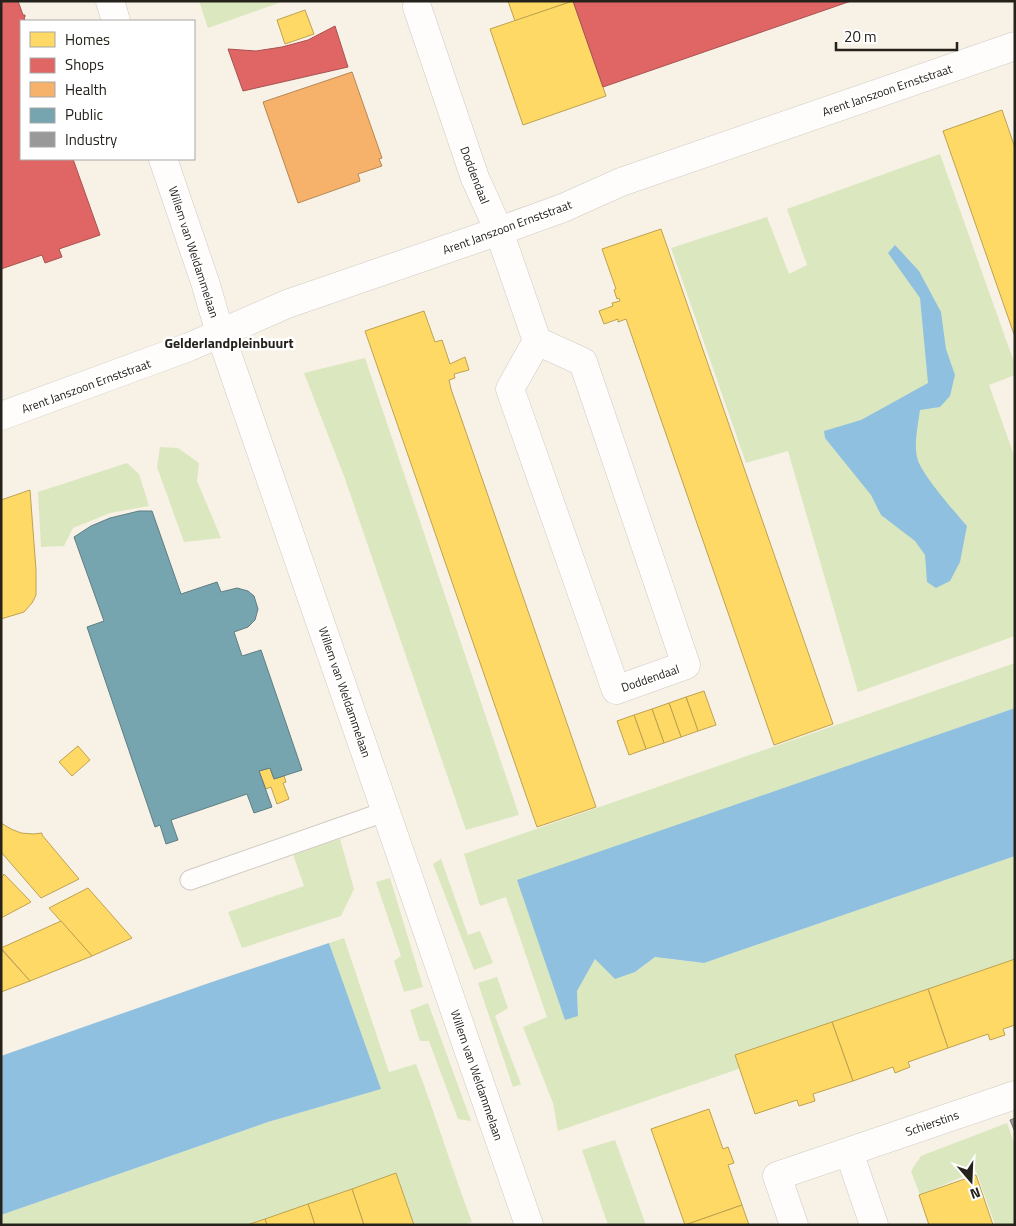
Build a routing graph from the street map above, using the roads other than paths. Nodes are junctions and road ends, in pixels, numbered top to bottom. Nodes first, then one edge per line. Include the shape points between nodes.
1 (110, 1) edge
2 (412, 3) edge
3 (116, 20) edge
4 (1015, 46) edge
5 (163, 160) edge
6 (499, 231) junction
7 (220, 334) junction
8 (537, 341) junction
9 (1, 416) edge
10 (387, 811) junction
11 (190, 880) dead end
12 (1015, 1095) edge
13 (849, 1152) junction
14 (529, 1225) edge
15 (794, 1225) edge
16 (874, 1225) edge

1 - 3 street
2 - 6 street, Doddendaal via 475,178
4 - 6 street, Arent Janszoon Ernststraat via 621,182
5 - 7 street, Willem van Weldammelaan
6 - 7 street, Arent Janszoon Ernststraat via 287,304
6 - 8 street, Doddendaal
7 - 9 street, Arent Janszoon Ernststraat
7 - 10 street, Willem van Weldammelaan
8 - 8 street, Doddendaal via 510,389 616,690 686,665 583,362
10 - 11 lane
10 - 14 street, Willem van Weldammelaan
12 - 13 street, Schierstins
13 - 15 street, Schierstins via 777,1176
13 - 16 street

